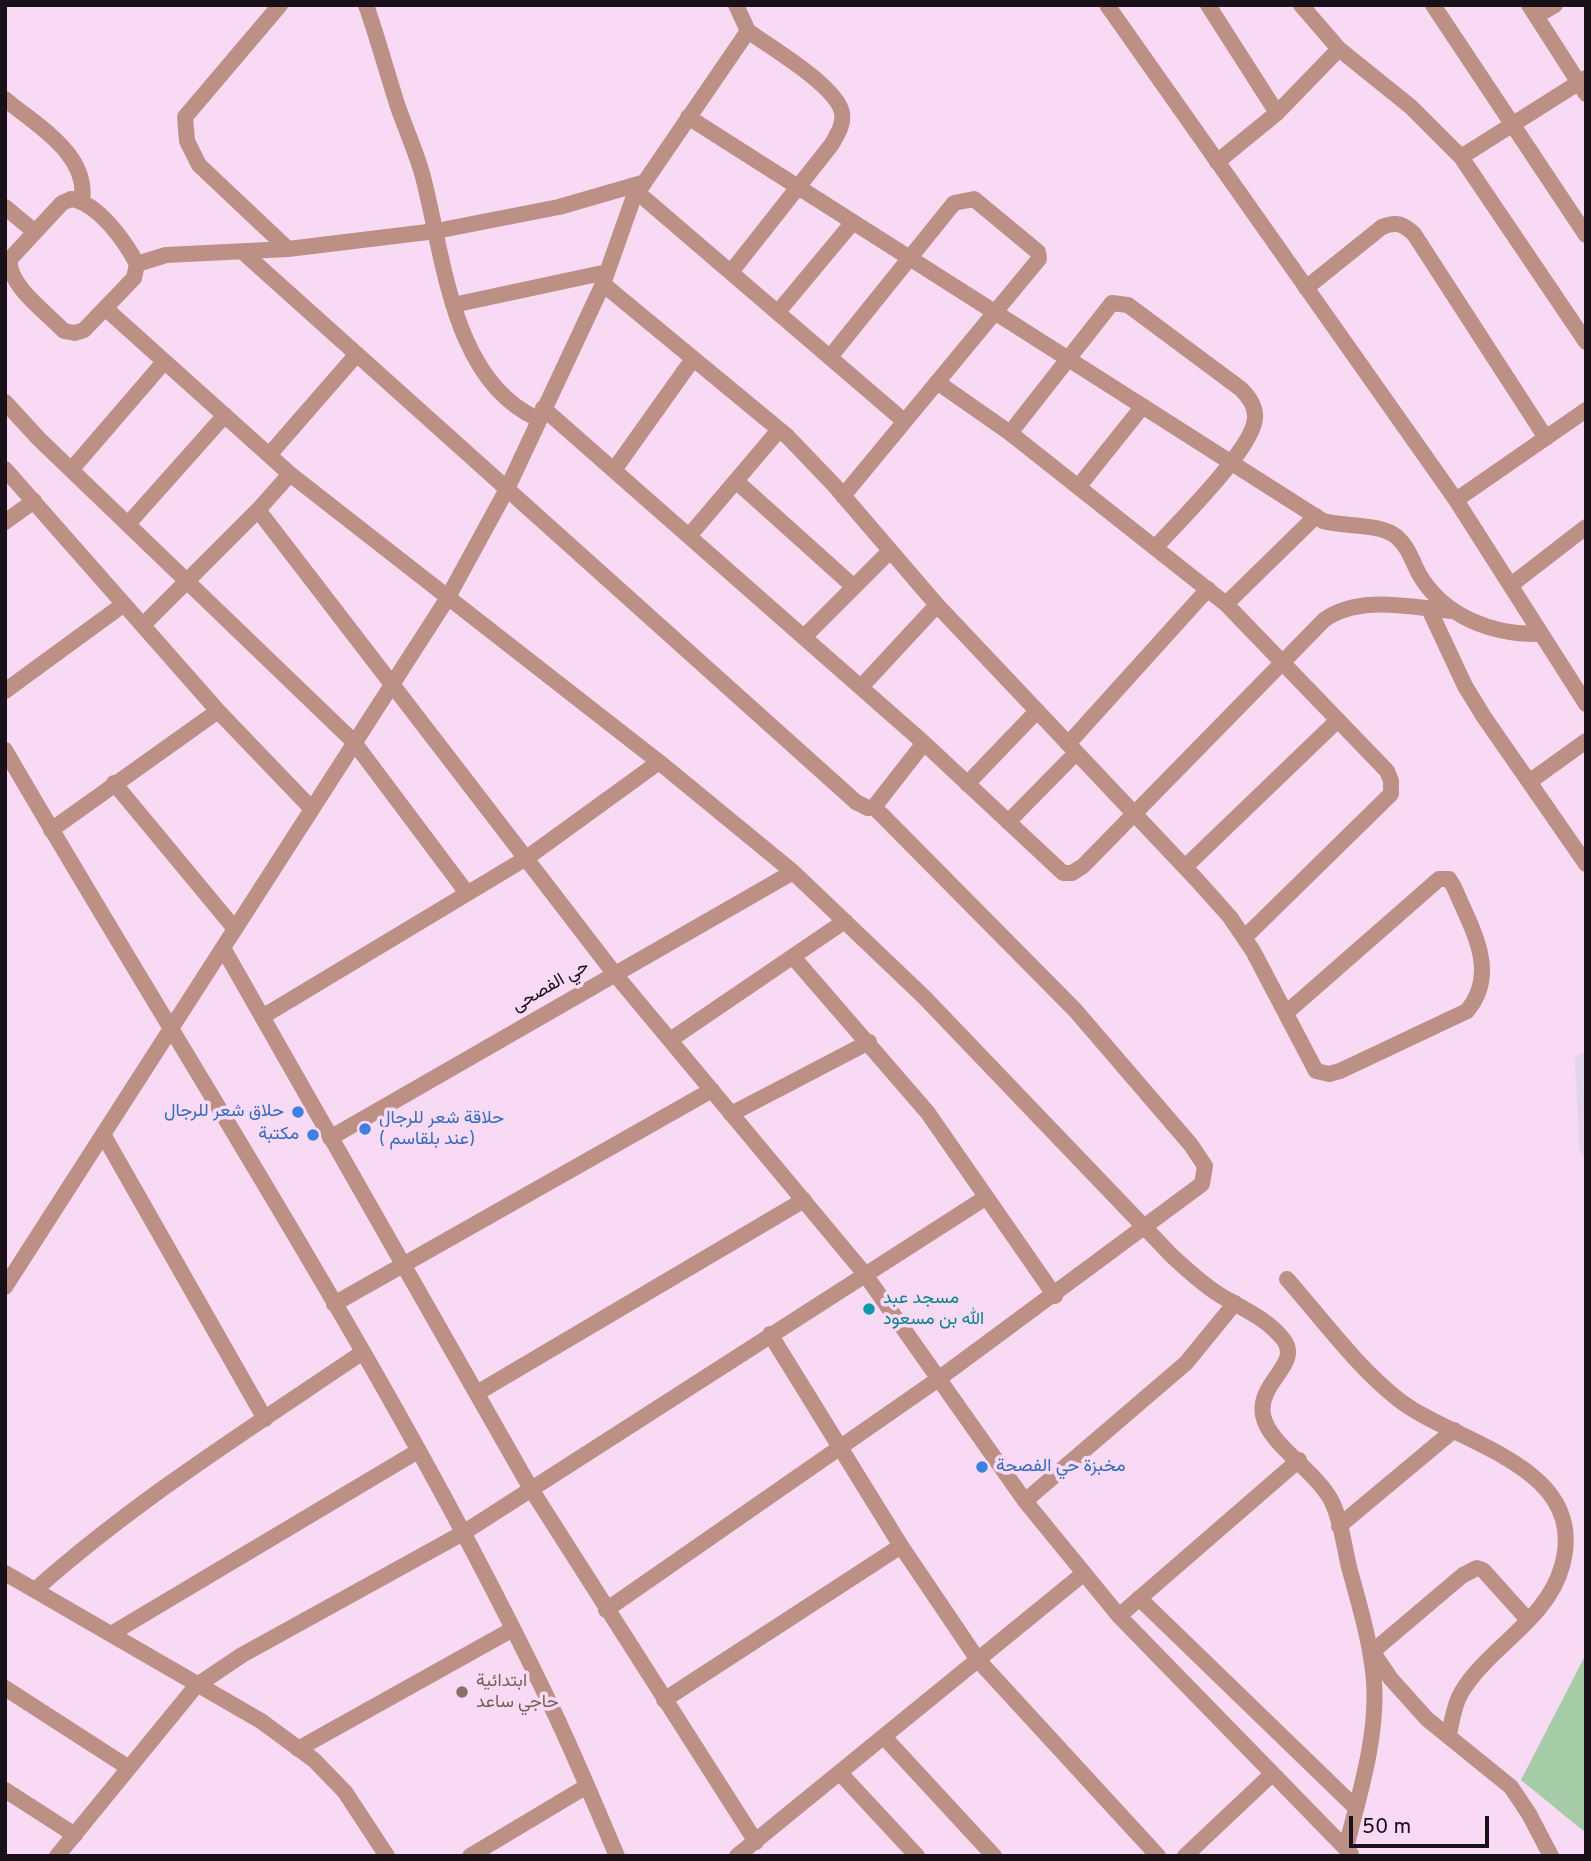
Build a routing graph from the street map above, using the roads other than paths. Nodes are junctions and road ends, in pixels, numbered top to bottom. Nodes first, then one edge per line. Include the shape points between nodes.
1 (280, 5) edge
2 (366, 5) edge
3 (736, 5) edge
4 (1107, 5) edge
5 (1208, 5) edge
6 (1301, 5) edge
7 (1433, 5) edge
8 (1555, 5) edge
9 (1532, 11) edge
10 (748, 31) junction
11 (1339, 49) junction
12 (1583, 85) edge
13 (5, 99) edge
14 (1277, 113) junction
15 (688, 117) junction
16 (1512, 125) junction
17 (1461, 157) junction
18 (1217, 162) junction
19 (640, 187) junction
20 (797, 187) junction
21 (82, 201) junction
22 (5, 207) edge
23 (853, 222) junction
24 (436, 231) junction
25 (35, 232) junction
26 (1586, 235) edge
27 (288, 249) junction
28 (244, 253) junction
29 (911, 258) junction
30 (137, 264) junction
31 (731, 272) junction
32 (605, 278) junction
33 (1307, 288) junction
34 (453, 305) junction
35 (105, 308) junction
36 (778, 312) junction
37 (994, 312) junction
38 (1586, 342) edge
39 (357, 354) junction
40 (830, 357) junction
41 (1068, 358) junction
42 (693, 359) junction
43 (164, 362) junction
44 (937, 382) junction
45 (5, 402) edge
46 (1143, 406) junction
47 (1586, 410) edge
48 (540, 413) junction
49 (225, 415) junction
50 (904, 421) junction
51 (779, 430) junction
52 (1010, 433) junction
53 (1546, 438) junction
54 (269, 455) junction
55 (1231, 462) junction
56 (5, 469) edge
57 (71, 470) junction
58 (614, 470) junction
59 (290, 474) junction
60 (736, 481) junction
61 (1079, 486) junction
62 (507, 489) junction
63 (844, 496) junction
64 (1456, 500) junction
65 (34, 501) junction
66 (258, 510) junction
67 (1316, 516) junction
68 (5, 522) edge
69 (128, 524) junction
70 (1586, 527) edge
71 (689, 536) junction
72 (1155, 548) junction
73 (890, 551) junction
74 (187, 580) junction
75 (1511, 585) junction
76 (854, 587) junction
77 (1208, 589) junction
78 (447, 599) junction
79 (124, 604) junction
80 (1226, 604) junction
81 (937, 605) junction
82 (1429, 609) junction
83 (1454, 611) junction
84 (143, 625) junction
85 (1539, 634) junction
86 (804, 638) junction
87 (1283, 661) junction
88 (392, 683) junction
89 (861, 687) junction
90 (5, 691) edge
91 (1586, 704) edge
92 (218, 711) junction
93 (1037, 711) junction
94 (1338, 720) junction
95 (353, 741) junction
96 (1586, 741) edge
97 (925, 744) junction
98 (1072, 748) junction
99 (5, 751) edge
100 (659, 762) junction
101 (1529, 782) junction
102 (114, 783) junction
103 (967, 784) junction
104 (874, 807) junction
105 (310, 808) junction
106 (1134, 814) junction
107 (1008, 822) junction
108 (51, 830) junction
109 (528, 857) junction
110 (1584, 858) edge
111 (1185, 867) junction
112 (793, 872) junction
113 (467, 893) junction
114 (845, 921) junction
115 (235, 929) junction
116 (1244, 938) junction
117 (223, 947) junction
118 (793, 957) junction
119 (614, 973) junction
120 (1286, 1013) junction
121 (262, 1017) junction
122 (173, 1028) junction
123 (670, 1040) junction
124 (869, 1042) junction
125 (712, 1090) junction
126 (732, 1114) junction
127 (104, 1136) junction
128 (330, 1138) junction
129 (985, 1198) junction
130 (804, 1200) junction
131 (1147, 1227) junction
132 (404, 1266) junction
133 (864, 1273) junction
134 (1287, 1279) dead end
135 (5, 1287) edge
136 (1055, 1296) junction
137 (1235, 1303) junction
138 (334, 1304) junction
139 (770, 1334) junction
140 (363, 1352) junction
141 (937, 1380) junction
142 (477, 1393) junction
143 (265, 1419) junction
144 (1454, 1430) junction
145 (839, 1448) junction
146 (418, 1451) junction
147 (1299, 1460) junction
148 (531, 1489) junction
149 (1025, 1501) junction
150 (1339, 1526) junction
151 (463, 1533) junction
152 (901, 1546) junction
153 (5, 1573) edge
154 (1083, 1574) junction
155 (36, 1591) junction
156 (1139, 1598) junction
157 (606, 1610) junction
158 (1119, 1616) junction
159 (1528, 1620) junction
160 (513, 1629) junction
161 (111, 1634) junction
162 (1371, 1649) junction
163 (978, 1660) junction
164 (196, 1686) junction
165 (5, 1688) edge
166 (664, 1700) junction
167 (1449, 1734) junction
168 (884, 1737) junction
169 (298, 1749) junction
170 (129, 1768) junction
171 (841, 1773) junction
172 (1272, 1774) junction
173 (587, 1786) junction
174 (5, 1790) edge
175 (5, 1801) edge
176 (24, 1802) junction
177 (1356, 1808) junction
178 (75, 1835) junction
179 (756, 1842) junction
180 (1349, 1852) edge
181 (57, 1856) edge
182 (387, 1856) edge
183 (470, 1856) edge
184 (617, 1856) edge
185 (737, 1856) edge
186 (917, 1856) edge
187 (994, 1856) edge
188 (1158, 1856) edge
189 (1185, 1856) edge
190 (1551, 1856) edge

1 - 27 street via 185,117 187,141 199,165
2 - 24 street
3 - 10 street
4 - 18 street
5 - 14 street
6 - 11 street
7 - 16 street
8 - 9 street
9 - 12 street
10 - 15 street
10 - 20 street via 838,100 841,127
11 - 14 street
11 - 17 street via 1411,107
12 - 16 street
13 - 21 street via 79,167
14 - 18 street
15 - 19 street
15 - 20 street
16 - 17 street
16 - 26 street
17 - 38 street
18 - 33 street
19 - 24 street
19 - 31 street
19 - 32 street
20 - 23 street
20 - 31 street
21 - 25 street via 71,199 62,204
21 - 30 street via 110,227
22 - 25 street
23 - 29 street
23 - 36 street
24 - 27 street
24 - 34 street
25 - 35 street via 10,259 15,280 64,331 84,330
27 - 28 street
28 - 30 street via 166,256
28 - 39 street
29 - 37 street
29 - 37 street via 954,203 974,199 1038,251 1039,259
29 - 40 street
30 - 35 street via 134,278
31 - 36 street
32 - 34 street
32 - 42 street
32 - 48 street
33 - 53 street via 1382,227 1402,224 1414,234
33 - 64 street
34 - 48 street via 481,367 499,394 520,411
35 - 43 street
36 - 40 street
37 - 41 street
37 - 44 street
39 - 54 street
39 - 62 street
40 - 50 street
41 - 46 street
41 - 52 street
41 - 55 street via 1106,307 1128,305 1250,397 1253,428
42 - 51 street
42 - 58 street
43 - 49 street
43 - 57 street
44 - 50 street
44 - 52 street
45 - 57 street
46 - 55 street
46 - 61 street
47 - 53 street
48 - 58 street
48 - 62 street
49 - 54 street
49 - 69 street
50 - 63 street
51 - 60 street
51 - 63 street
52 - 61 street
53 - 64 street
54 - 59 street
55 - 67 street
55 - 72 street
56 - 65 street
57 - 69 street
58 - 71 street
59 - 66 street
59 - 78 street
60 - 71 street
60 - 76 street
61 - 72 street
62 - 78 street
62 - 104 street via 856,802
63 - 73 street
64 - 75 street
65 - 68 street
65 - 79 street
66 - 74 street
66 - 88 street
67 - 80 street
67 - 83 street via 1342,526 1395,535 1433,593
69 - 74 street
70 - 75 street
71 - 86 street
72 - 77 street
73 - 76 street
73 - 81 street
74 - 84 street
74 - 95 street
75 - 85 street
76 - 86 street
77 - 80 street
77 - 98 street
78 - 88 street
78 - 100 street
79 - 84 street
79 - 90 street
80 - 87 street
81 - 89 street
81 - 93 street
82 - 83 street
82 - 87 street via 1370,605 1338,610
82 - 101 street via 1465,686
83 - 85 street via 1490,630
84 - 92 street
85 - 91 street
86 - 89 street
87 - 94 street
87 - 106 street
88 - 95 street
88 - 109 street
89 - 97 street
92 - 102 street
92 - 105 street
93 - 98 street
93 - 103 street
94 - 111 street
94 - 116 street via 1387,771 1391,794
95 - 105 street
95 - 113 street
96 - 101 street
97 - 103 street
97 - 104 street
98 - 106 street
98 - 107 street
99 - 108 street
100 - 109 street
100 - 112 street
101 - 110 street
102 - 108 street
102 - 115 street
103 - 107 street
104 - 131 street via 1075,1010 1200,1157 1206,1175 1202,1184
105 - 115 street
106 - 107 street via 1072,873 1055,869
106 - 111 street
108 - 122 street
109 - 113 street
109 - 119 street
111 - 116 street
112 - 114 street
112 - 119 street, حي الفصحى
113 - 121 street
114 - 118 street
114 - 131 street
115 - 117 street
116 - 120 street
117 - 121 street
117 - 122 street
118 - 123 street
118 - 124 street
119 - 123 street
119 - 128 street, حي الفصحى
120 - 120 street via 1321,1074 1340,1070 1467,1011 1481,990 1484,969 1449,880 1439,878
121 - 128 street
122 - 127 street
122 - 138 street
123 - 125 street
124 - 126 street
124 - 129 street via 928,1113
125 - 126 street
125 - 132 street
126 - 130 street
127 - 135 street
127 - 143 street
128 - 132 street
129 - 133 street
129 - 136 street
130 - 133 street
130 - 142 street
131 - 136 street
131 - 137 street via 1201,1282
132 - 138 street
132 - 142 street
133 - 139 street
133 - 141 street
134 - 144 street via 1399,1400
136 - 141 street
137 - 147 street via 1249,1309 1289,1349 1288,1360 1263,1395 1263,1415 1270,1435
137 - 149 street via 1178,1371
138 - 140 street
139 - 145 street
139 - 148 street
140 - 143 street
140 - 146 street
141 - 145 street
141 - 149 street
142 - 148 street
143 - 155 street via 94,1538
144 - 150 street
144 - 159 street via 1510,1459 1558,1505 1566,1535 1562,1566 1546,1602
145 - 152 street
145 - 157 street
146 - 151 street
146 - 161 street
147 - 150 street via 1333,1503
147 - 156 street
148 - 151 street
148 - 157 street
149 - 154 street
150 - 162 street
151 - 160 street
151 - 164 street
152 - 163 street
152 - 166 street
153 - 155 street
154 - 158 street
154 - 163 street
155 - 161 street
156 - 158 street
156 - 177 street
157 - 166 street
158 - 172 street
159 - 162 street via 1477,1568
159 - 167 street via 1477,1671 1460,1695
160 - 169 street
160 - 173 street
161 - 164 street
162 - 167 street via 1427,1719
162 - 177 street via 1372,1725
163 - 168 street
163 - 188 street
164 - 169 street via 261,1721
164 - 170 street
165 - 170 street
166 - 179 street
167 - 190 street via 1511,1787
168 - 171 street
168 - 187 street
169 - 182 street via 345,1792
170 - 178 street
171 - 179 street
171 - 186 street
172 - 180 street
172 - 189 street
173 - 183 street
173 - 184 street
174 - 176 street
175 - 176 street
176 - 178 street
177 - 180 street
178 - 181 street
179 - 185 street

